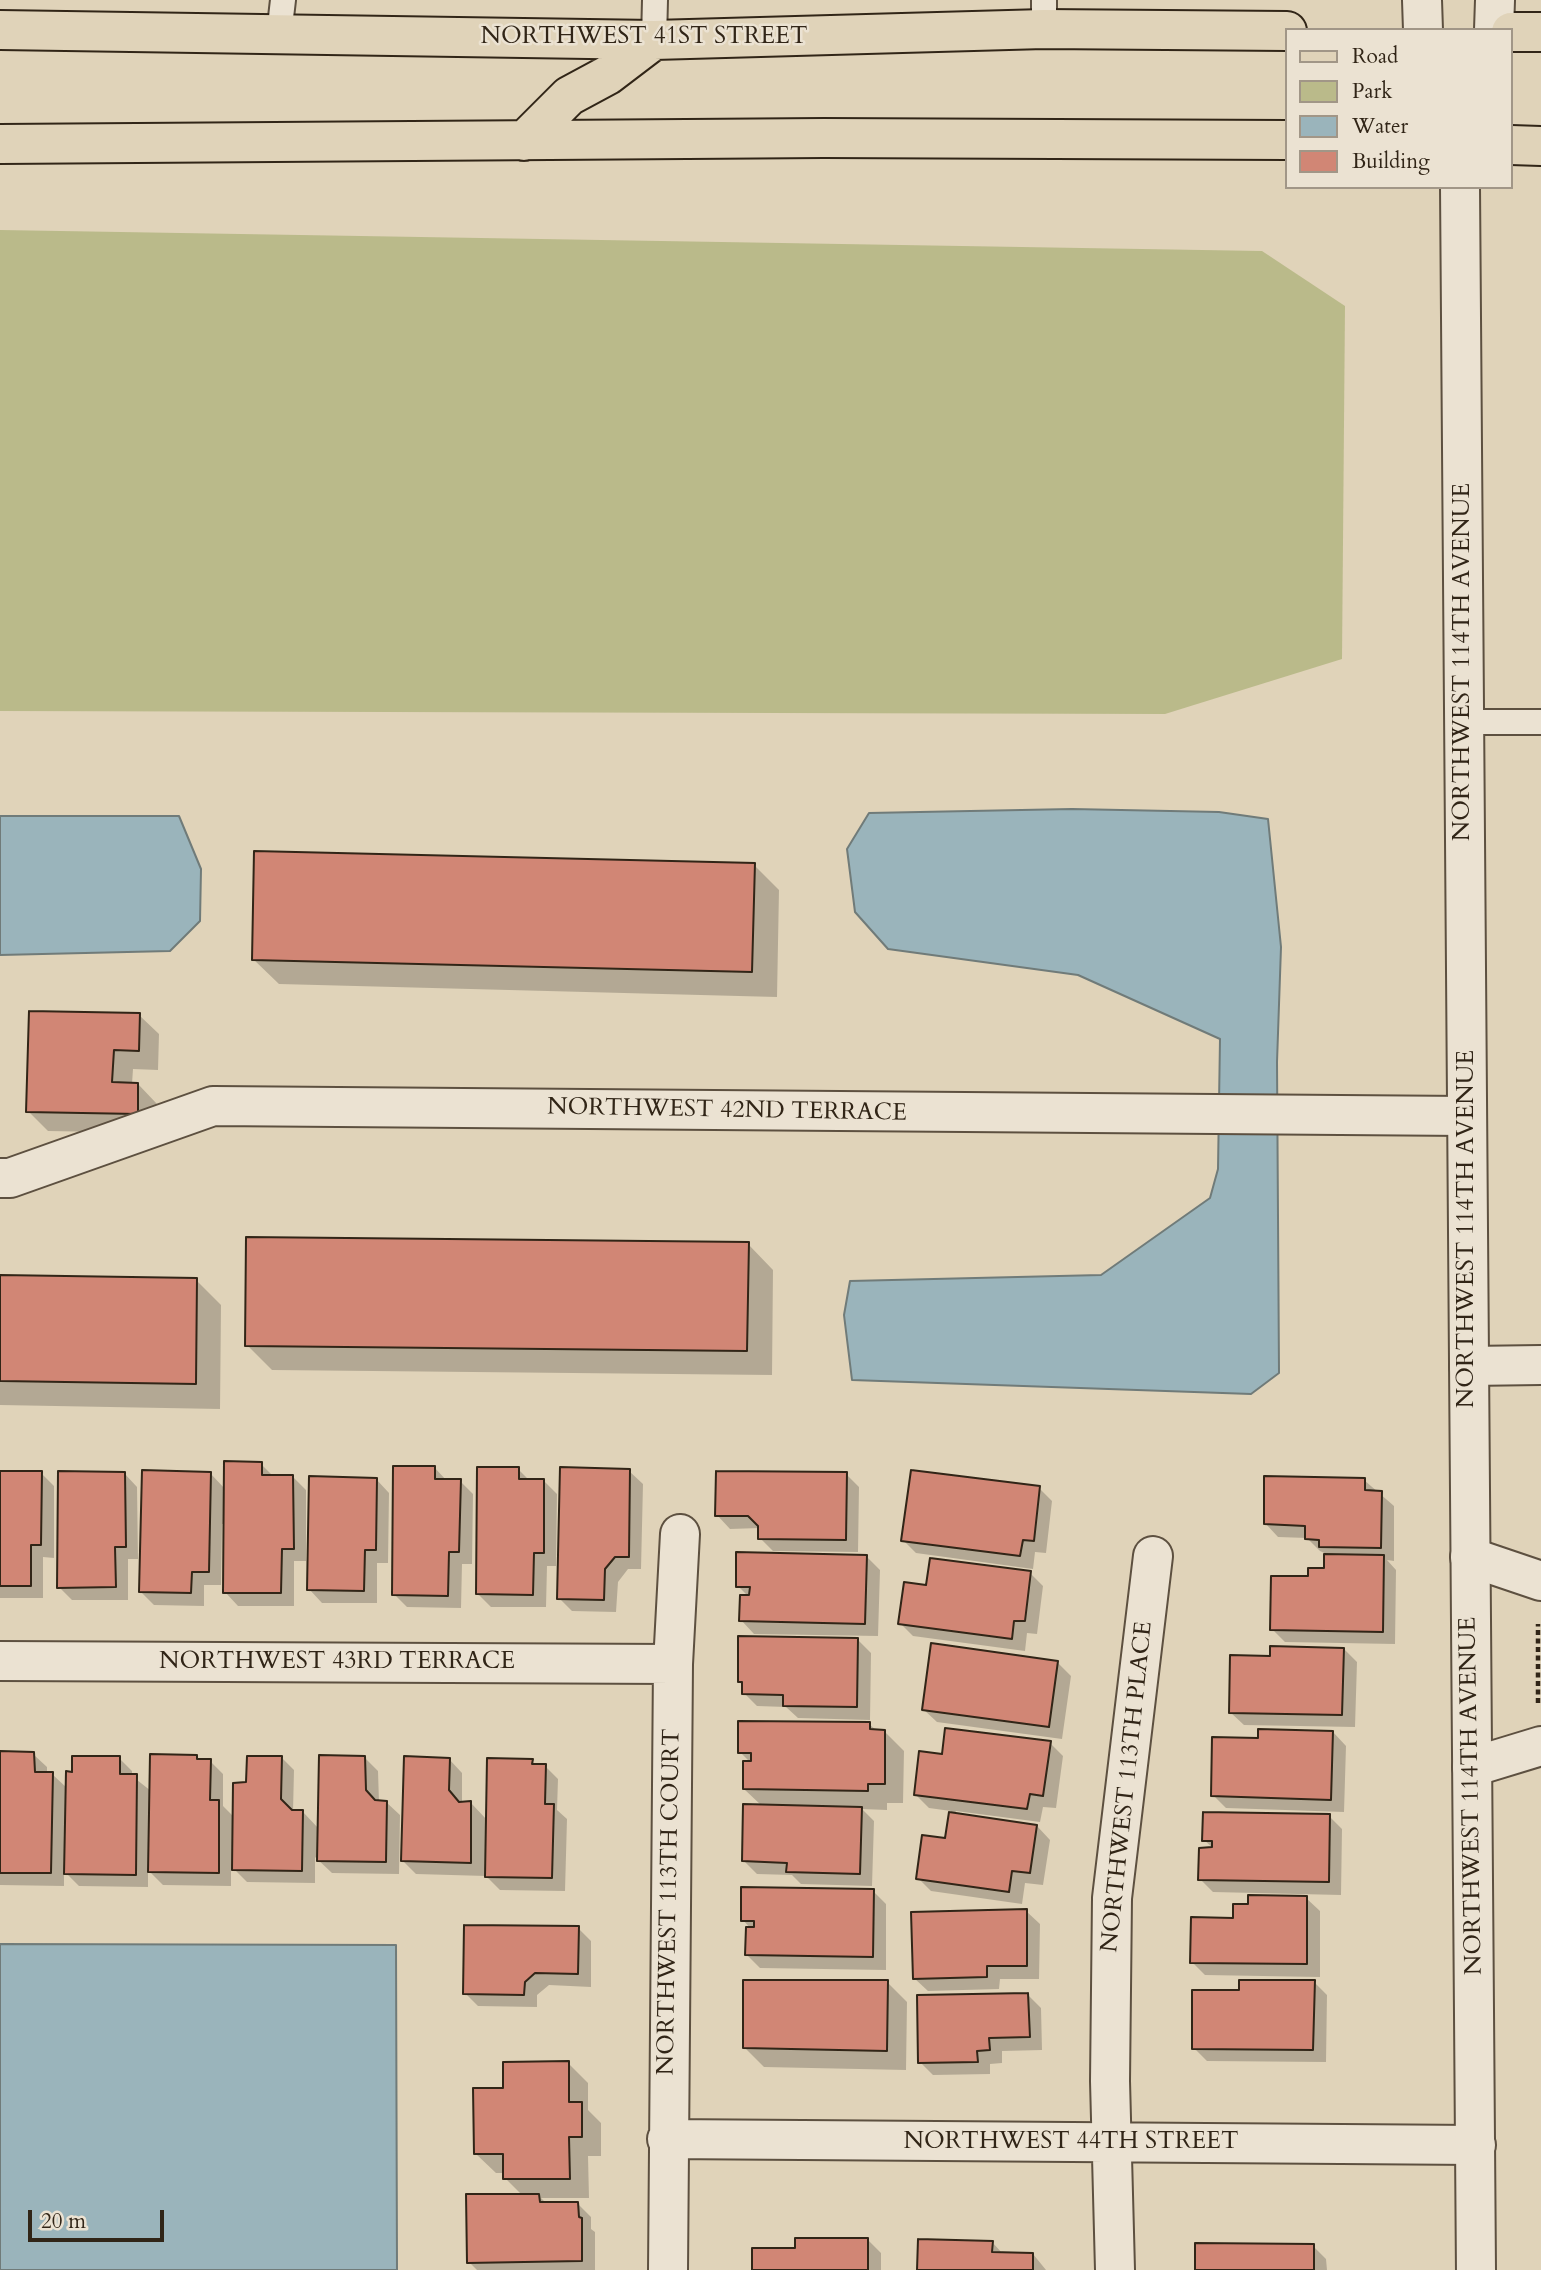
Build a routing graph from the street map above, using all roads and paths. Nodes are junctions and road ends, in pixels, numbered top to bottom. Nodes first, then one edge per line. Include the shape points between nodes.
1 (655, 0) edge
2 (1422, 0) edge
3 (1495, 0) edge
4 (1044, 14) edge
5 (281, 18) edge
6 (1423, 28) edge
7 (1494, 28) edge
8 (0, 30) edge
9 (1286, 31) edge
10 (1513, 32) edge
11 (1541, 32) edge
12 (654, 40) junction
13 (1286, 139) edge
14 (524, 141) junction
15 (0, 144) edge
16 (1513, 145) edge
17 (1541, 146) edge
18 (1460, 189) edge
19 (1463, 722) junction
20 (1541, 722) edge
21 (1466, 1116) junction
22 (0, 1178) edge
23 (1541, 1365) edge
24 (1469, 1366) junction
25 (680, 1534) dead end
26 (1153, 1556) dead end
27 (1470, 1557) junction
28 (1539, 1600) edge
29 (0, 1661) edge
30 (673, 1664) junction
31 (1538, 1703) dead end
32 (1540, 1744) edge
33 (1472, 1767) junction
34 (667, 2140) junction
35 (1111, 2143) junction
36 (1476, 2145) junction
37 (668, 2270) edge
38 (1115, 2270) edge
39 (1476, 2270) edge

1 - 12 lane
2 - 6 street
3 - 7 street
4 - 9 main road, NORTHWEST 41ST STREET
4 - 12 main road, NORTHWEST 41ST STREET
5 - 8 main road, NORTHWEST 41ST STREET
5 - 12 main road, NORTHWEST 41ST STREET
10 - 11 main road
12 - 14 main road via 608,75 569,96
13 - 14 main road
14 - 15 main road
16 - 17 main road
18 - 19 street, NORTHWEST 114TH AVENUE
19 - 20 lane
19 - 21 street, NORTHWEST 114TH AVENUE
21 - 22 street, NORTHWEST 42ND TERRACE via 213,1106
21 - 24 street, NORTHWEST 114TH AVENUE
23 - 24 street
24 - 27 street, NORTHWEST 114TH AVENUE
25 - 30 street, NORTHWEST 113TH COURT
26 - 35 street, NORTHWEST 113TH PLACE via 1112,1898
27 - 28 street
27 - 33 street, NORTHWEST 114TH AVENUE
28 - 31 path
29 - 30 street, NORTHWEST 43RD TERRACE
30 - 34 street, NORTHWEST 113TH COURT
32 - 33 street
33 - 36 street, NORTHWEST 114TH AVENUE
34 - 35 street, NORTHWEST 44TH STREET
34 - 37 street, NORTHWEST 113TH COURT
35 - 36 street, NORTHWEST 44TH STREET
35 - 38 street, NORTHWEST 113TH PLACE
36 - 39 street, NORTHWEST 114TH AVENUE

